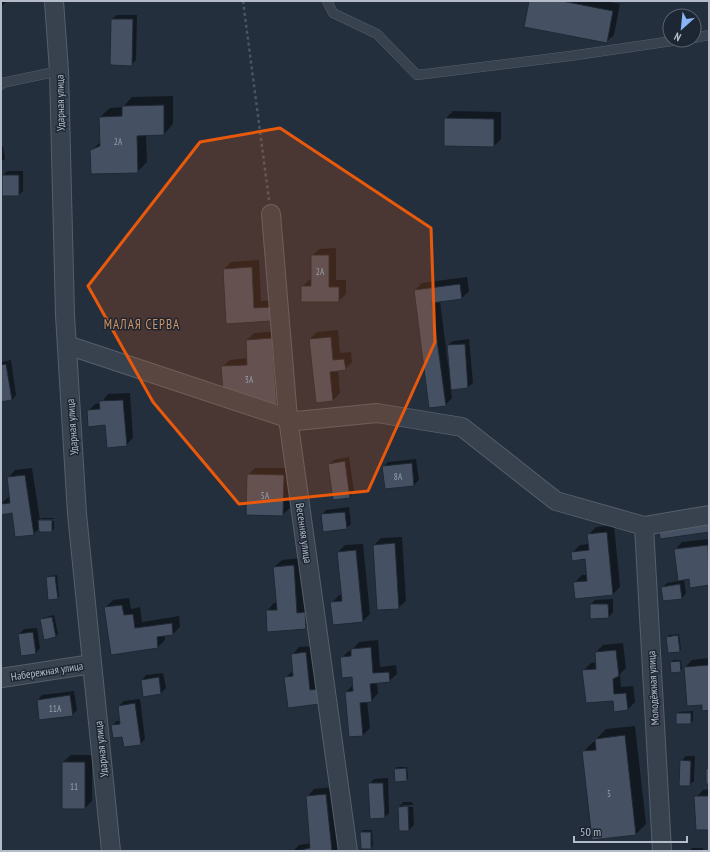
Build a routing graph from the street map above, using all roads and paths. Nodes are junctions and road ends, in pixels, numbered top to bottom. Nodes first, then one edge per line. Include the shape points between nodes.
1 (54, 1) edge
2 (243, 1) edge
3 (327, 1) edge
4 (662, 42) edge
5 (59, 71) junction
6 (1, 85) edge
7 (271, 214) joint
8 (67, 345) junction
9 (288, 418) junction
10 (709, 515) edge
11 (644, 526) junction
12 (92, 664) junction
13 (1, 678) edge
14 (111, 851) edge
15 (348, 851) edge
16 (662, 851) edge

1 - 5 street, Ударная улица
2 - 7 path
3 - 4 lane via 333,13 377,34 417,74
5 - 6 lane
5 - 8 street, Ударная улица
7 - 9 street, Весенняя улица
8 - 9 street
8 - 12 street, Ударная улица via 77,514
9 - 11 street via 296,421 377,413 462,427 556,501
9 - 15 street, Весенняя улица
10 - 11 street
11 - 16 street, Молодёжная улица
12 - 13 street, Набережная улица
12 - 14 street, Ударная улица

